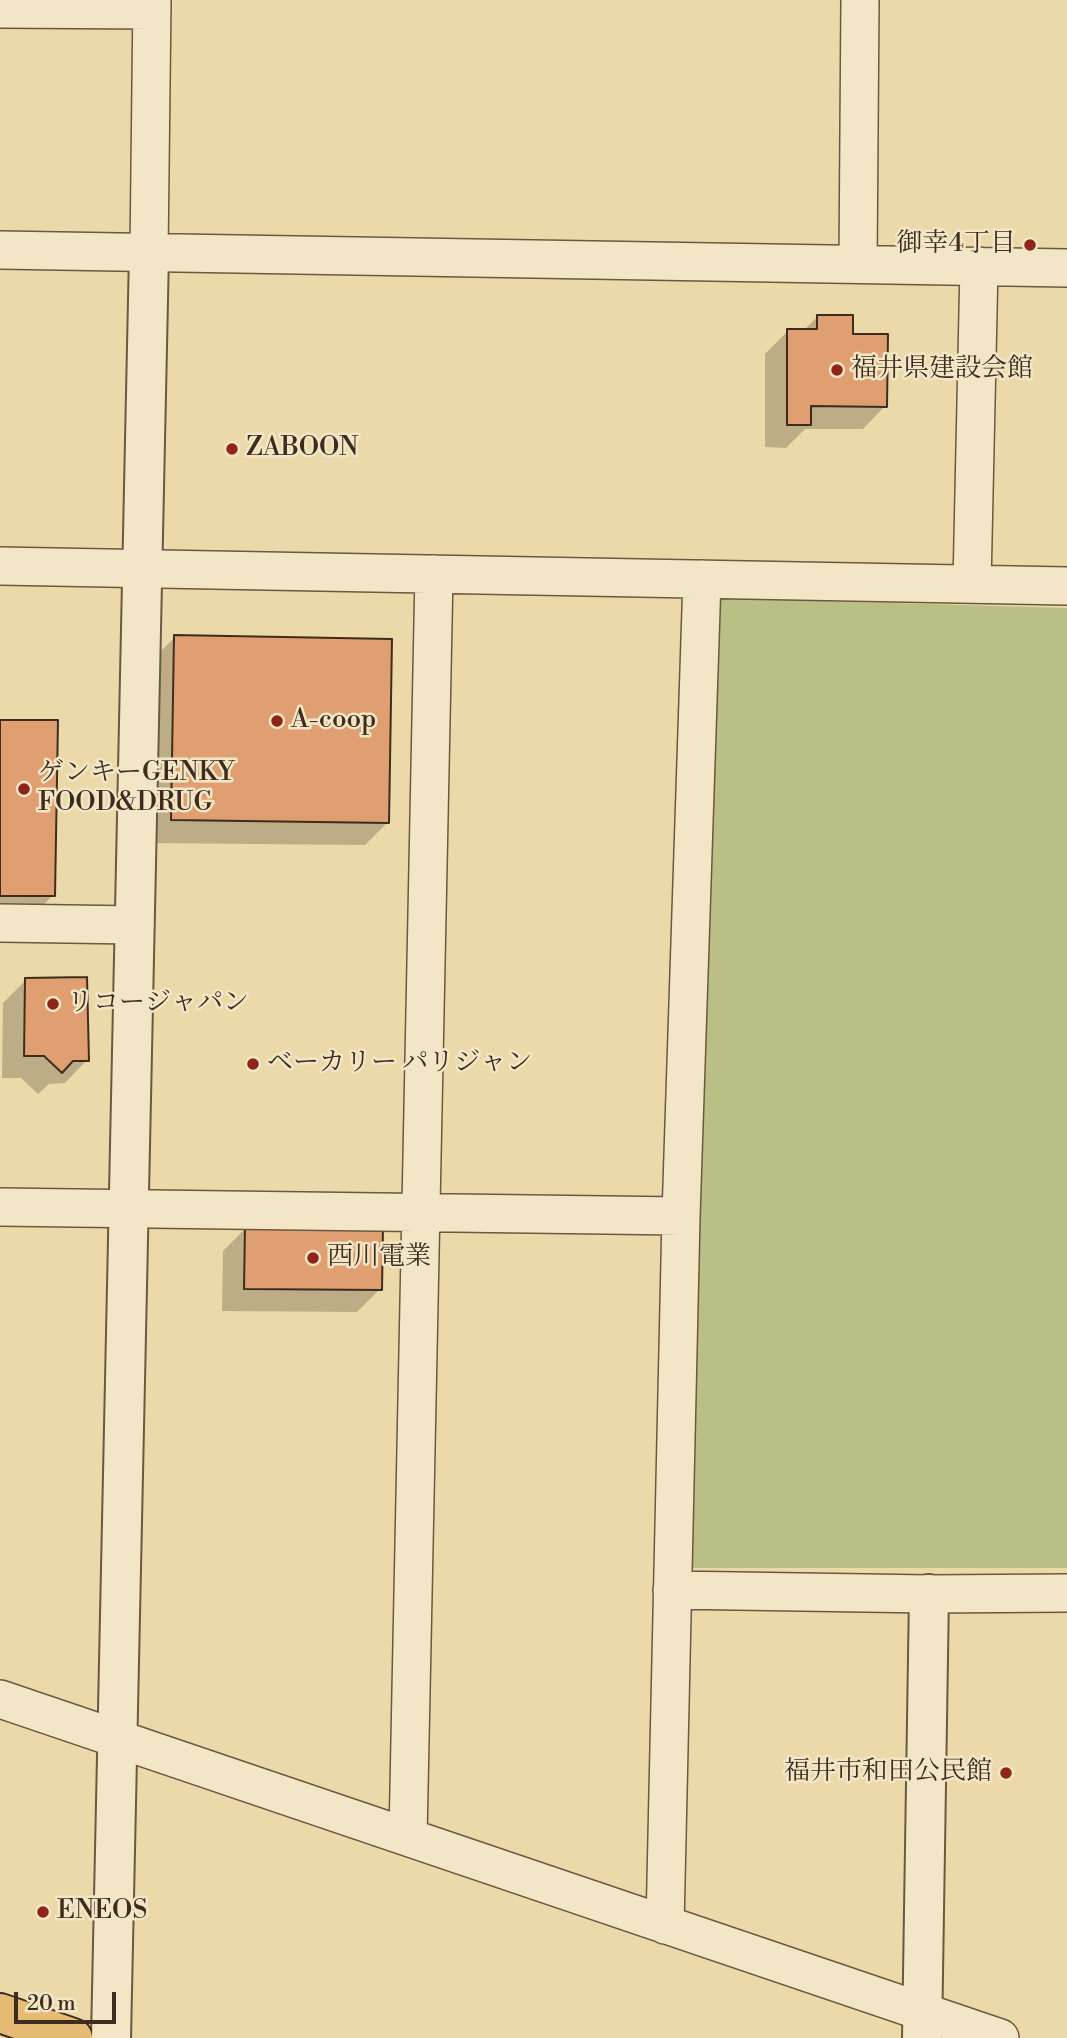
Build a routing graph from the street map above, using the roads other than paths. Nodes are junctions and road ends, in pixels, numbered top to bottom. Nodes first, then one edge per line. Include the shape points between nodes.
1 (860, 0) edge
2 (152, 5) edge
3 (0, 9) edge
4 (0, 250) edge
5 (149, 253) junction
6 (858, 264) junction
7 (979, 266) junction
8 (1067, 268) edge
9 (0, 566) edge
10 (143, 569) junction
11 (434, 574) junction
12 (702, 579) junction
13 (972, 584) junction
14 (1067, 586) edge
15 (0, 923) edge
16 (135, 925) junction
17 (0, 1207) edge
18 (129, 1209) junction
19 (421, 1213) junction
20 (681, 1216) junction
21 (672, 1590) junction
22 (1067, 1593) edge
23 (929, 1594) junction
24 (0, 1699) edge
25 (118, 1739) junction
26 (408, 1837) junction
27 (665, 1925) junction
28 (0, 2013) edge
29 (922, 2025) edge
30 (73, 2038) edge
31 (111, 2038) edge
32 (1000, 2038) edge

1 - 6 street
2 - 3 street
2 - 5 street
4 - 5 street
5 - 6 street
5 - 10 street
6 - 7 street
7 - 8 street
7 - 13 street
9 - 10 street
10 - 11 street
10 - 16 street
11 - 12 street
11 - 19 street
12 - 13 street
12 - 20 street
13 - 14 street
15 - 16 street
16 - 18 street
17 - 18 street
18 - 19 street
18 - 25 street
19 - 20 street
19 - 26 street
20 - 21 street
21 - 23 street
21 - 27 street
22 - 23 street
23 - 29 street
24 - 25 street
25 - 26 street
25 - 31 street
26 - 27 street
27 - 29 street
28 - 30 main road
29 - 32 street

